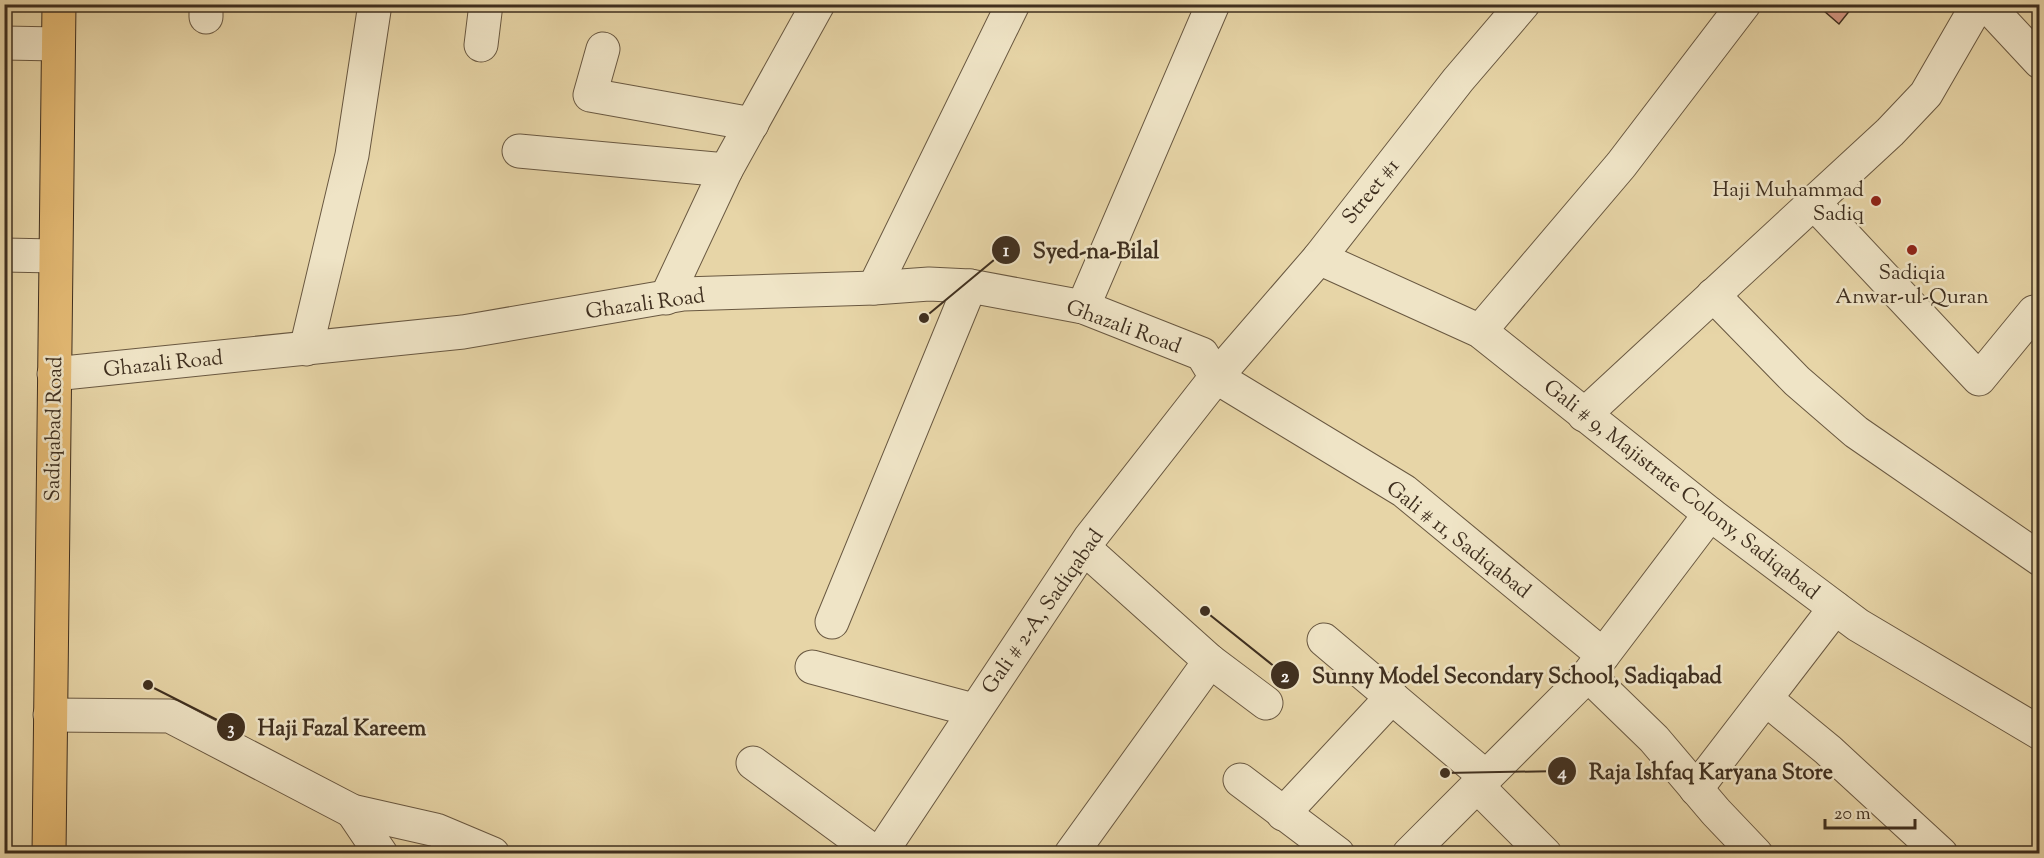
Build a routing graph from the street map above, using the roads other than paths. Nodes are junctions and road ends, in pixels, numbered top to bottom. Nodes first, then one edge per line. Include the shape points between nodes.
1 (59, 4) edge
2 (375, 4) edge
3 (486, 4) edge
4 (818, 4) edge
5 (1013, 4) edge
6 (1213, 4) edge
7 (1523, 4) edge
8 (1744, 4) edge
9 (1978, 4) edge
10 (1986, 4) edge
11 (4, 43) edge
12 (58, 44) junction
13 (481, 45) dead end
14 (603, 49) dead end
15 (2040, 62) edge
16 (752, 124) junction
17 (519, 151) dead end
18 (726, 171) junction
19 (1813, 202) junction
20 (4, 255) edge
21 (56, 256) junction
22 (1319, 258) junction
23 (970, 286) junction
24 (874, 288) junction
25 (1713, 295) junction
26 (666, 298) junction
27 (1083, 307) junction
28 (2038, 311) edge
29 (1480, 331) junction
30 (306, 349) junction
31 (54, 374) junction
32 (1216, 377) junction
33 (1584, 415) junction
34 (1710, 514) junction
35 (1084, 548) junction
36 (2040, 559) edge
37 (1835, 608) junction
38 (832, 622) dead end
39 (1324, 640) dead end
40 (1210, 661) junction
41 (1595, 665) junction
42 (812, 668) dead end
43 (1392, 697) junction
44 (1766, 699) junction
45 (1266, 703) dead end
46 (974, 710) junction
47 (50, 715) junction
48 (2040, 733) edge
49 (753, 763) dead end
50 (1240, 780) dead end
51 (1482, 782) junction
52 (1696, 789) junction
53 (352, 811) junction
54 (1283, 814) junction
55 (1541, 852) edge
56 (49, 854) edge
57 (381, 854) edge
58 (493, 854) edge
59 (878, 854) edge
60 (1071, 854) edge
61 (1338, 854) edge
62 (1409, 854) edge
63 (1756, 854) edge
64 (1941, 854) edge

1 - 12 main road, Sadiqabad Road
2 - 30 street via 352,155
3 - 13 street
4 - 16 street
5 - 24 street
6 - 27 street
7 - 22 street, Street #1 via 1458,80
8 - 29 street via 1621,165
9 - 19 street via 1926,94
10 - 15 street
11 - 12 street
12 - 21 main road, Sadiqabad Road
14 - 16 street via 590,95
16 - 18 street
17 - 18 street
18 - 26 street
19 - 25 street
19 - 28 street via 1979,379
20 - 21 street
21 - 31 main road, Sadiqabad Road
22 - 29 street, Gali # 9, Majistrate Colony, Sadiqabad
22 - 32 street, Street #1
23 - 24 street, Ghazali Road
23 - 27 street, Ghazali Road
23 - 38 street
24 - 26 street, Ghazali Road via 683,294
25 - 33 street
25 - 36 street via 1797,381 1856,432
26 - 30 street, Ghazali Road via 463,332
27 - 32 street, Ghazali Road via 1202,354
29 - 33 street, Gali # 9, Majistrate Colony, Sadiqabad
30 - 31 street, Ghazali Road
31 - 47 main road, Sadiqabad Road
32 - 35 street, Gali # 2-A, Sadiqabad
32 - 41 street, Gali # 11, Sadiqabad via 1404,491
33 - 34 street, Gali # 9, Majistrate Colony, Sadiqabad
34 - 37 street, Gali # 9, Majistrate Colony, Sadiqabad
34 - 41 street
35 - 40 street
35 - 46 street, Gali # 2-A, Sadiqabad
37 - 44 street
37 - 48 street, Gali # 9, Majistrate Colony, Sadiqabad
39 - 43 street
40 - 45 street
40 - 60 street
41 - 51 street
41 - 52 street, Gali # 11, Sadiqabad
42 - 46 street
43 - 51 street
43 - 54 street
44 - 52 street
44 - 64 street
46 - 59 street, Gali # 2-A, Sadiqabad
47 - 53 street via 170,716
47 - 56 main road, Sadiqabad Road
49 - 59 street
50 - 54 street
51 - 55 street
51 - 62 street
52 - 63 street, Gali # 11, Sadiqabad
53 - 57 street
53 - 58 street via 436,830
54 - 61 street

